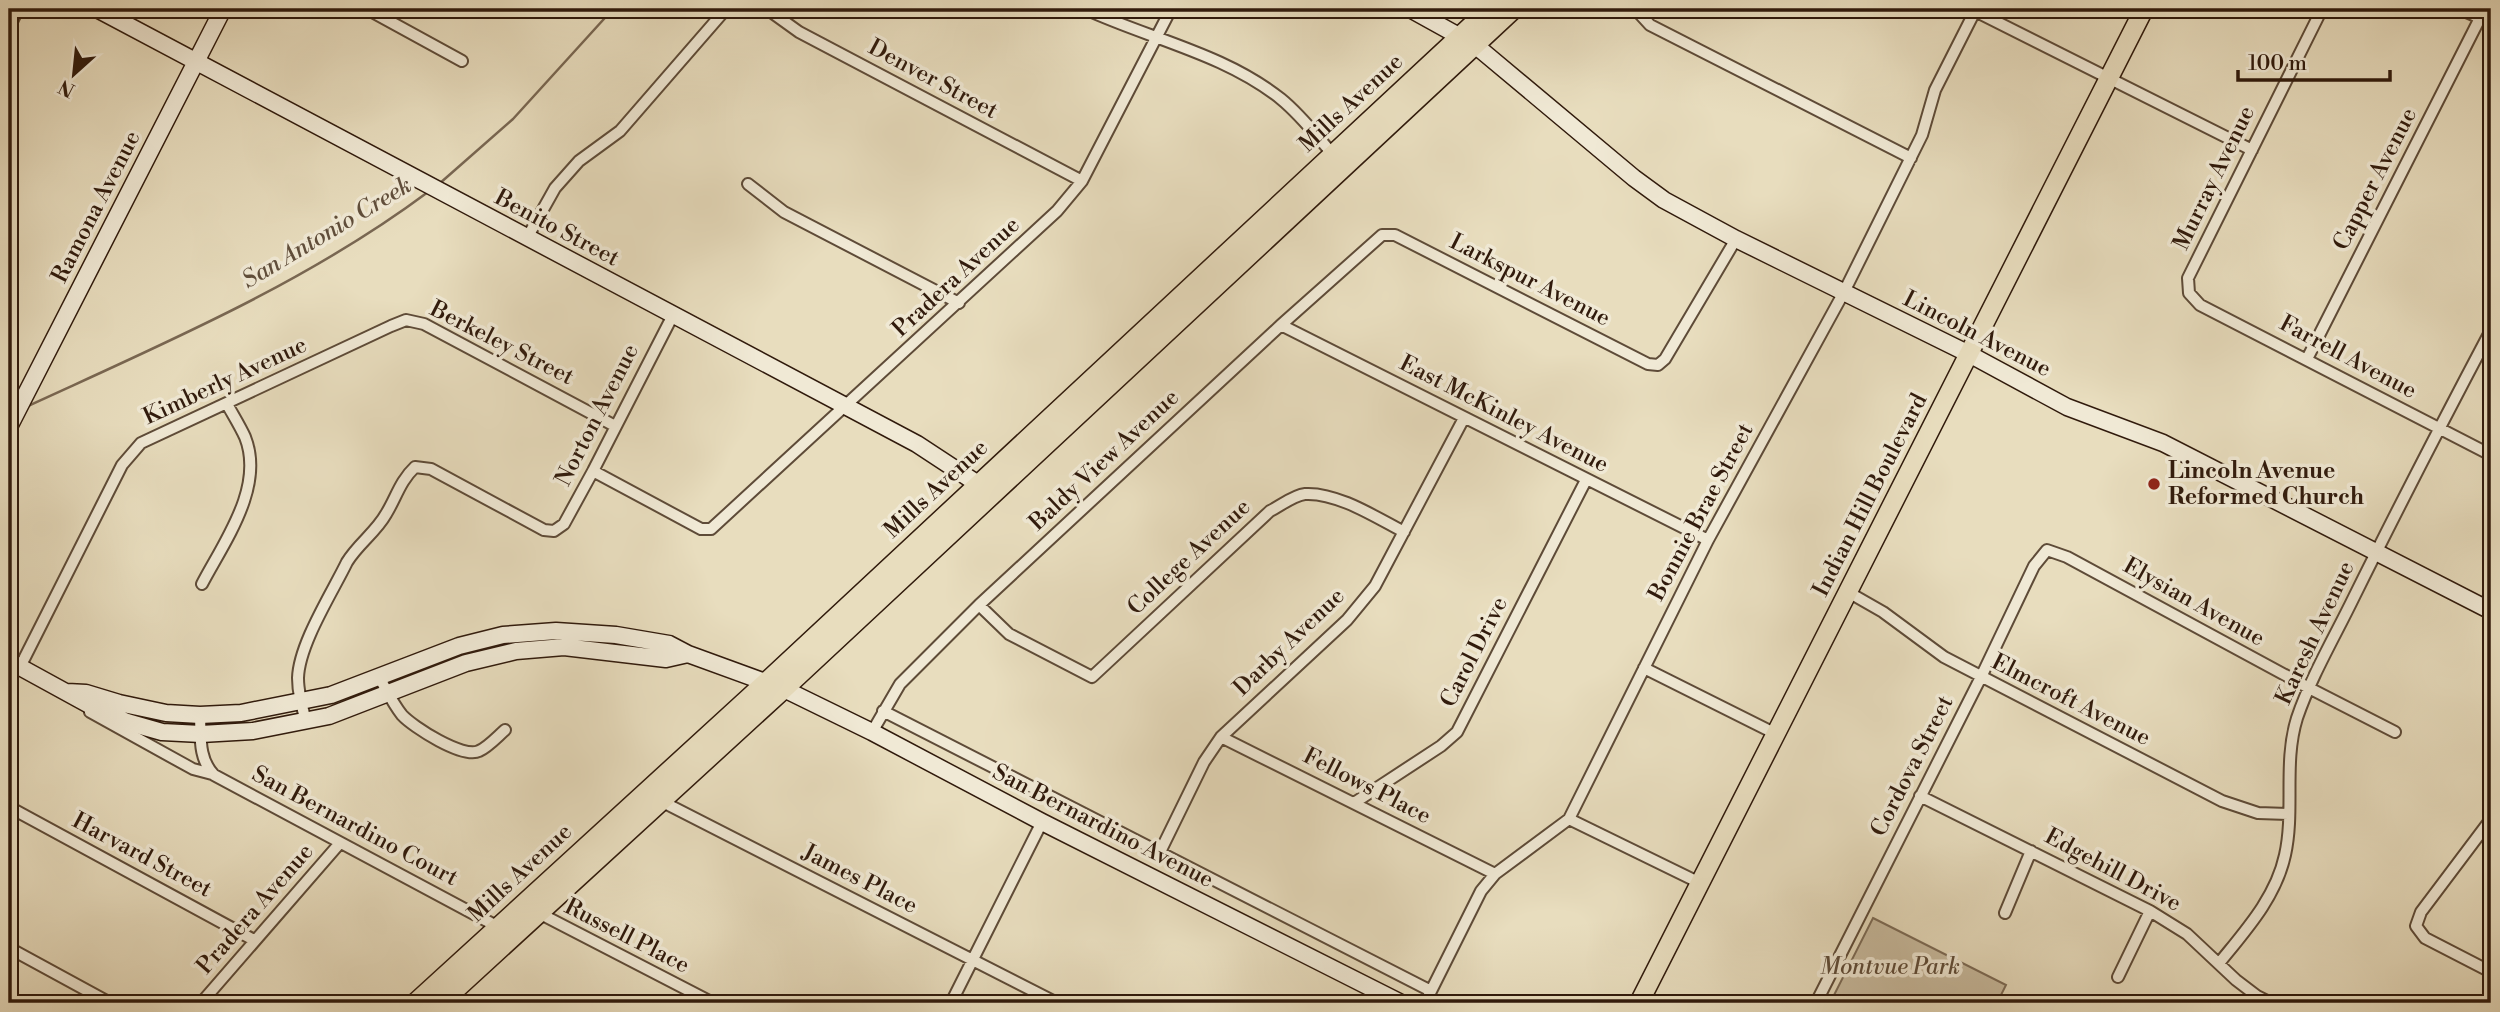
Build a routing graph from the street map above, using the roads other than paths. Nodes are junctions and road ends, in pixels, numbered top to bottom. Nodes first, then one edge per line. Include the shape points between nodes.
1 (19, 9) edge
2 (97, 9) edge
3 (223, 9) edge
4 (367, 9) edge
5 (726, 9) edge
6 (767, 9) edge
7 (1085, 9) edge
8 (1171, 9) edge
9 (1410, 9) edge
10 (1489, 9) edge
11 (1514, 9) edge
12 (2144, 9) edge
13 (2322, 9) edge
14 (2460, 9) edge
15 (1973, 10) edge
16 (1639, 11) edge
17 (2480, 18) junction
18 (2491, 23) edge
19 (9, 28) edge
20 (1156, 37) junction
21 (1467, 41) junction
22 (197, 60) junction
23 (462, 61) dead end
24 (2109, 77) junction
25 (2252, 150) junction
26 (1911, 158) junction
27 (1338, 160) junction
28 (1082, 180) junction
29 (748, 184) dead end
30 (1382, 235) joint
31 (527, 238) junction
32 (1736, 239) junction
33 (1844, 292) junction
34 (2189, 293) joint
35 (959, 303) junction
36 (673, 315) junction
37 (406, 320) joint
38 (1280, 325) junction
39 (2491, 330) edge
40 (1969, 354) junction
41 (2307, 359) junction
42 (227, 404) junction
43 (845, 407) junction
44 (1464, 418) junction
45 (10, 425) edge
46 (615, 425) junction
47 (2439, 429) junction
48 (2491, 455) edge
49 (593, 471) junction
50 (1586, 480) junction
51 (985, 488) junction
52 (1404, 532) junction
53 (1708, 540) junction
54 (2047, 550) joint
55 (2377, 551) junction
56 (202, 584) dead end
57 (1848, 592) junction
58 (979, 605) junction
59 (2491, 611) edge
60 (688, 654) junction
61 (14, 664) edge
62 (1644, 668) junction
63 (379, 677) junction
64 (1981, 677) junction
65 (766, 682) junction
66 (2309, 688) junction
67 (784, 690) junction
68 (66, 692) junction
69 (389, 693) junction
70 (300, 703) junction
71 (883, 711) junction
72 (200, 715) junction
73 (306, 722) junction
74 (505, 730) dead end
75 (872, 732) junction
76 (2395, 732) dead end
77 (201, 734) junction
78 (1776, 734) junction
79 (1221, 737) junction
80 (214, 775) junction
81 (652, 796) junction
82 (1920, 796) junction
83 (1354, 803) junction
84 (9, 807) edge
85 (2289, 814) junction
86 (2491, 818) edge
87 (1569, 819) junction
88 (1042, 822) junction
89 (341, 843) junction
90 (2031, 851) junction
91 (1159, 854) junction
92 (1495, 874) junction
93 (1700, 883) junction
94 (531, 908) junction
95 (2150, 911) junction
96 (2005, 913) dead end
97 (506, 931) junction
98 (254, 940) junction
99 (9, 948) edge
100 (972, 960) junction
101 (2220, 962) junction
102 (2491, 972) edge
103 (2118, 977) dead end
104 (1431, 991) junction
105 (110, 1003) edge
106 (201, 1003) edge
107 (415, 1003) edge
108 (441, 1003) edge
109 (713, 1003) edge
110 (951, 1003) edge
111 (1057, 1003) edge
112 (1401, 1003) edge
113 (1425, 1003) edge
114 (1639, 1003) edge
115 (1816, 1003) edge
116 (2272, 1003) edge

1 - 19 street
2 - 22 street, Benito Street
3 - 22 street, Ramona Avenue
4 - 23 street
5 - 31 street via 621,131 579,161 555,188
6 - 28 street, Denver Street via 799,32
7 - 20 street
8 - 20 street, Pradera Avenue
9 - 21 street, Lincoln Avenue
10 - 21 main road, Mills Avenue
11 - 21 main road, Mills Avenue
12 - 24 main road, Indian Hill Boulevard
13 - 25 street, Murray Avenue
14 - 17 street
15 - 24 street
15 - 26 street, Bonnie Brae Street via 1935,90
16 - 26 street via 1650,25
17 - 18 street
17 - 41 street, Capper Avenue
20 - 27 street via 1234,70 1266,89 1292,109
20 - 28 street, Pradera Avenue
21 - 27 main road, Mills Avenue
21 - 32 street, Lincoln Avenue via 1634,178
22 - 31 street, Benito Street
22 - 45 street, Ramona Avenue
24 - 25 street
24 - 40 main road, Indian Hill Boulevard
25 - 34 street, Murray Avenue via 2188,278
26 - 33 street, Bonnie Brae Street
27 - 51 main road, Mills Avenue
28 - 35 street, Pradera Avenue via 1057,211
29 - 35 street via 784,212
30 - 32 street, Larkspur Avenue via 1395,235 1648,364 1658,365
30 - 38 street, Baldy View Avenue
31 - 36 street, Benito Street
32 - 33 street, Lincoln Avenue
33 - 40 street, Lincoln Avenue
33 - 53 street, Bonnie Brae Street
34 - 41 street, Farrell Avenue via 2200,305
35 - 43 street, Pradera Avenue
36 - 43 street, Benito Street
36 - 46 street, Norton Avenue
37 - 42 street, Kimberly Avenue
37 - 46 street, Berkeley Street via 424,324
38 - 44 street, East McKinley Avenue
38 - 58 street, Baldy View Avenue
39 - 47 street, Karesh Avenue
40 - 55 street, Lincoln Avenue via 2067,407 2163,443
40 - 57 main road, Indian Hill Boulevard
41 - 47 street, Farrell Avenue
42 - 56 street via 246,439 250,486
42 - 61 street, Kimberly Avenue via 141,443 122,466
43 - 49 street, Pradera Avenue via 710,529 702,529
43 - 51 street, Benito Street via 917,444
44 - 50 street, East McKinley Avenue
44 - 52 street, Darby Avenue
46 - 49 street, Norton Avenue
47 - 48 street, Farrell Avenue
47 - 55 street, Karesh Avenue
49 - 70 street, Norton Avenue via 564,524 554,531 544,530 431,469 415,467 404,478 386,515 352,555 304,649 298,679
50 - 53 street, East McKinley Avenue
50 - 83 street, Carol Drive via 1457,732
51 - 65 main road, Mills Avenue
51 - 67 main road, Mills Avenue
52 - 58 street, College Avenue via 1349,504 1304,494 1270,511 1092,677 1009,634
52 - 79 street, Darby Avenue via 1375,586 1347,620
53 - 62 street, Bonnie Brae Street
54 - 64 street, Cordova Street via 2034,566
54 - 66 street, Elysian Avenue
55 - 59 street, Lincoln Avenue
55 - 66 street, Karesh Avenue
57 - 64 street, Elmcroft Avenue
57 - 78 main road, Indian Hill Boulevard
58 - 71 street, Baldy View Avenue via 900,684
60 - 63 street, San Bernardino Avenue via 669,644 556,631 503,635 459,646
60 - 65 street, San Bernardino Avenue
60 - 69 street via 666,659 564,647 516,651 466,663
61 - 68 street
62 - 78 street
62 - 87 street, Bonnie Brae Street
63 - 69 street
63 - 70 street, San Bernardino Avenue
64 - 82 street, Cordova Street
64 - 85 street, Elmcroft Avenue via 2222,801 2258,813
65 - 67 street, San Bernardino Avenue
65 - 81 main road, Mills Avenue
66 - 76 street, Elysian Avenue
66 - 85 street, Karesh Avenue via 2290,746
67 - 75 street, San Bernardino Avenue
67 - 81 main road, Mills Avenue
68 - 72 street, San Bernardino Avenue via 86,692 166,713
68 - 77 street via 127,722 162,732
68 - 80 street, San Bernardino Court via 118,730 192,769
69 - 73 street
69 - 74 street via 401,714 461,751 480,751
70 - 72 street, San Bernardino Avenue
70 - 73 street
71 - 75 street, Baldy View Avenue
71 - 91 street
72 - 77 street
73 - 77 street
75 - 88 street, San Bernardino Avenue
77 - 80 street via 202,756
78 - 93 main road, Indian Hill Boulevard
79 - 83 street, Fellows Place
79 - 91 street, Darby Avenue
80 - 89 street, San Bernardino Court
81 - 94 main road, Mills Avenue
81 - 100 street, James Place
82 - 90 street, Edgehill Drive
82 - 115 street, Cordova Street
83 - 92 street, Fellows Place
84 - 98 street, Harvard Street
85 - 101 street, Karesh Avenue via 2285,855 2275,886
86 - 102 street via 2421,912 2416,926 2425,938
87 - 92 street, Bonnie Brae Street
87 - 93 street
88 - 100 street
88 - 112 street, San Bernardino Avenue
89 - 97 street, San Bernardino Court
89 - 98 street, Pradera Avenue
90 - 95 street, Edgehill Drive
90 - 96 street
91 - 104 street
92 - 104 street, Bonnie Brae Street via 1481,891
93 - 114 main road, Indian Hill Boulevard
94 - 97 main road, Mills Avenue
94 - 109 street, Russell Place
95 - 101 street, Edgehill Drive
95 - 103 street
97 - 107 main road, Mills Avenue
97 - 108 main road, Mills Avenue
98 - 106 street, Pradera Avenue
99 - 105 street
100 - 110 street
100 - 111 street, James Place
101 - 116 street, Edgehill Drive via 2236,980
104 - 113 street, Bonnie Brae Street

